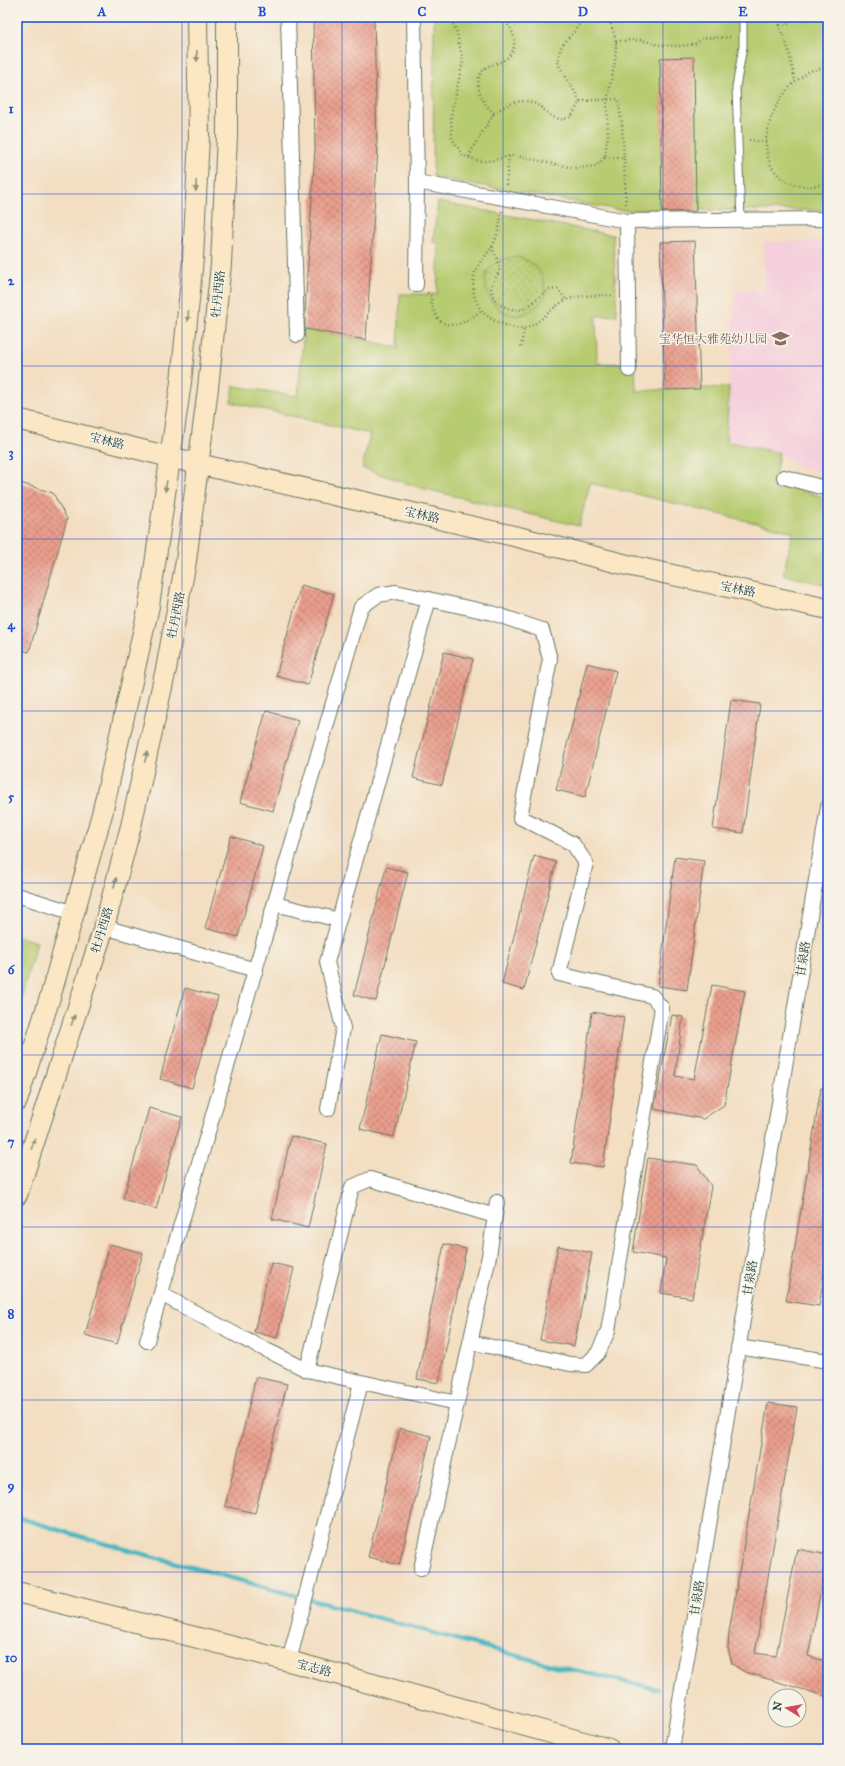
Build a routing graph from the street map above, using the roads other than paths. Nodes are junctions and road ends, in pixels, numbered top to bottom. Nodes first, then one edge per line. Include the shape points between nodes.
1 (197, 17) edge
2 (227, 17) edge
3 (288, 17) edge
4 (414, 17) edge
5 (742, 17) edge
6 (418, 182) junction
7 (828, 219) edge
8 (741, 220) junction
9 (627, 221) junction
10 (416, 285) road end
11 (297, 335) dead end
12 (629, 370) dead end
13 (17, 419) edge
14 (171, 457) junction
15 (198, 464) junction
16 (784, 477) dead end
17 (828, 489) edge
18 (429, 599) junction
19 (828, 609) edge
20 (828, 807) edge
21 (17, 895) edge
22 (275, 904) junction
23 (74, 912) junction
24 (339, 920) junction
25 (104, 926) junction
26 (256, 970) junction
27 (17, 1101) edge
28 (328, 1109) dead end
29 (17, 1195) edge
30 (497, 1202) dead end
31 (495, 1216) junction
32 (161, 1294) junction
33 (147, 1341) dead end
34 (470, 1342) junction
35 (738, 1347) junction
36 (828, 1361) edge
37 (307, 1370) junction
38 (360, 1383) junction
39 (457, 1403) junction
40 (422, 1569) dead end
41 (17, 1592) edge
42 (289, 1661) junction
43 (609, 1749) edge
44 (672, 1749) edge

1 -> 14 street via 198,138 193,258
2 - 15 street, 牡丹西路 via 227,136 221,264
3 - 11 street
4 - 6 street
5 - 8 lane via 743,47 736,87
6 - 9 street
6 - 10 street
7 - 8 street
8 - 9 street
9 - 12 street
13 - 14 street, 宝林路
14 - 15 street, 宝林路
14 -> 23 street via 148,606 102,814
15 - 19 street, 宝林路 via 518,537 627,565
25 -> 15 street, 牡丹西路 via 131,826 166,669 186,561
16 - 17 street
18 - 22 street via 396,592 378,594 361,607
18 - 24 street
18 - 34 street via 492,613 542,630 550,659 520,817 573,844 586,863 559,974 652,996 662,1008 608,1331 598,1352 586,1365 570,1364
20 - 35 street, 甘泉路
21 - 23 street
22 - 24 street
22 - 26 street
23 - 27 street
24 - 28 street via 327,962 342,1028
25 - 26 street
29 -> 25 street, 牡丹西路
26 - 32 street
30 - 31 street
31 - 34 street
31 - 37 street via 370,1179 352,1187
32 - 33 street
32 - 37 street
34 - 39 street
35 - 36 street
35 - 44 street, 甘泉路
37 - 38 street
38 - 39 street
38 - 42 street
39 - 40 street
41 - 42 street, 宝志路
42 - 43 street, 宝志路

